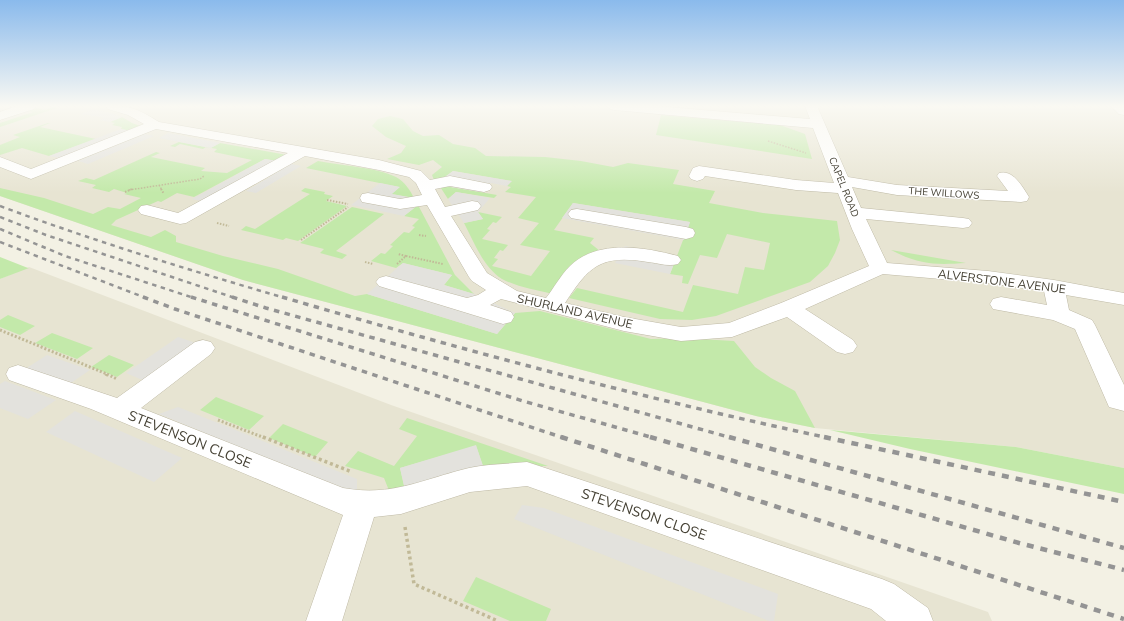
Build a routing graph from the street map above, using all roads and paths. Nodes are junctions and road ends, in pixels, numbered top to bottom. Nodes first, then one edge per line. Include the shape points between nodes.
1 (130, 135) edge
2 (212, 135) edge
3 (822, 135) edge
4 (303, 151) junction
5 (0, 162) edge
6 (436, 169) dead end
7 (204, 176) dead end
8 (697, 176) dead end
9 (1005, 176) dead end
10 (158, 185) junction
11 (843, 185) junction
12 (484, 187) dead end
13 (125, 192) dead end
14 (428, 193) junction
15 (164, 194) dead end
16 (368, 198) dead end
17 (327, 200) dead end
18 (472, 206) dead end
19 (147, 210) dead end
20 (855, 213) junction
21 (577, 214) dead end
22 (963, 223) dead end
23 (632, 224) junction
24 (686, 233) dead end
25 (301, 240) dead end
26 (612, 254) junction
27 (406, 256) dead end
28 (671, 260) dead end
29 (880, 268) junction
30 (475, 271) junction
31 (386, 282) dead end
32 (1054, 286) junction
33 (500, 290) junction
34 (1124, 299) edge
35 (1001, 304) dead end
36 (467, 305) junction
37 (552, 305) junction
38 (789, 308) junction
39 (1059, 314) junction
40 (503, 317) dead end
41 (0, 330) edge
42 (845, 346) dead end
43 (203, 348) dead end
44 (18, 374) dead end
45 (1124, 401) edge
46 (110, 406) junction
47 (401, 501) junction
48 (362, 505) junction
49 (324, 621) edge
50 (498, 621) edge
51 (915, 621) edge

1 - 5 street via 30,174
2 - 4 street
3 - 11 street, CAPEL ROAD
4 - 14 street via 378,165
4 - 19 street via 180,219
6 - 14 street
7 - 10 path via 200,179
8 - 11 street via 699,171 796,185
9 - 11 street, THE WILLOWS via 1021,197 897,190 862,183
10 - 13 path
10 - 15 path
11 - 20 street, CAPEL ROAD
12 - 14 street via 450,181
14 - 16 street via 400,204
14 - 18 street
14 - 30 street, SHURLAND AVENUE
17 - 25 path via 351,205
20 - 22 street
20 - 29 street, CAPEL ROAD
21 - 23 street
23 - 24 street
23 - 26 street
26 - 28 street via 626,252
26 - 37 street via 599,257 579,269
27 - 30 path
29 - 32 street, ALVERSTONE AVENUE via 988,277
29 - 38 street, SHURLAND AVENUE
30 - 33 street, SHURLAND AVENUE via 479,277
31 - 36 street
32 - 34 street, ALVERSTONE AVENUE
32 - 39 street
33 - 36 street via 486,300
33 - 37 street, SHURLAND AVENUE via 510,296
35 - 39 street
36 - 40 street
37 - 38 street, SHURLAND AVENUE via 624,324 681,334 732,330
38 - 42 street
39 - 45 street via 1084,325 1118,400
41 - 46 path via 107,374
43 - 46 street
44 - 46 street, STEVENSON CLOSE
46 - 48 street, STEVENSON CLOSE via 341,501
47 - 48 street, STEVENSON CLOSE
47 - 50 path via 414,584
47 - 51 street, STEVENSON CLOSE via 470,480 527,474 882,596
48 - 49 street

